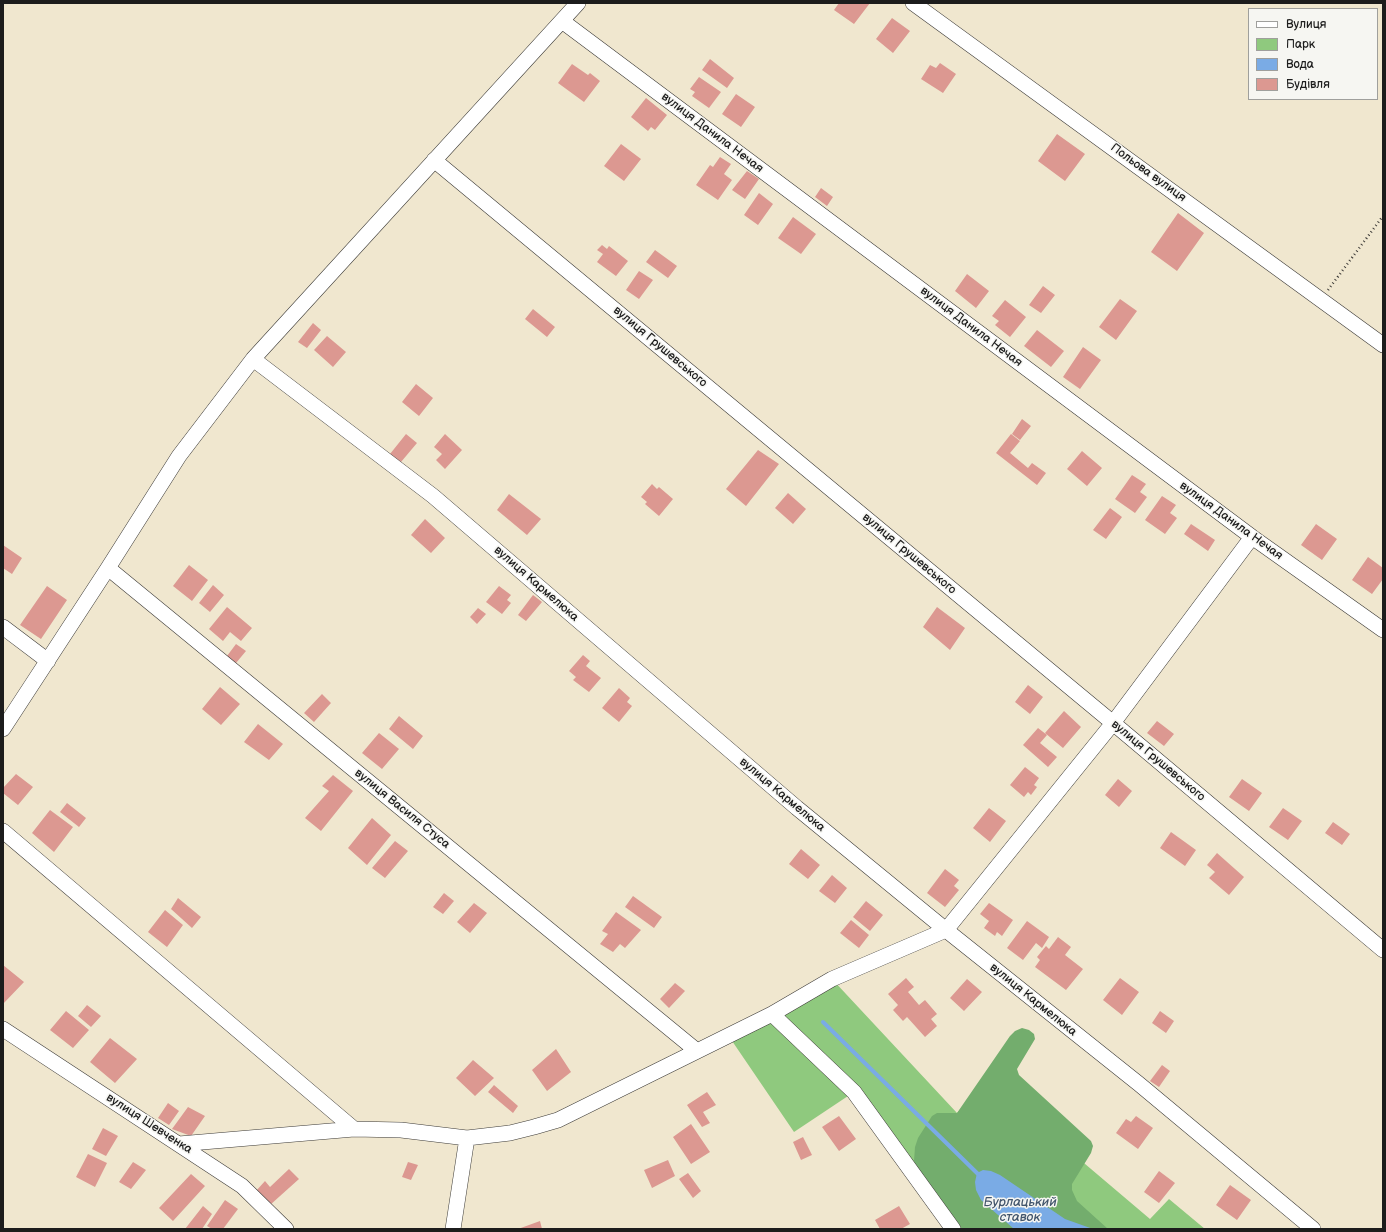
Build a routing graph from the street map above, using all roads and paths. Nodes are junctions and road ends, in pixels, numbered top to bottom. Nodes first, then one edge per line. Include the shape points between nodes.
1 (578, 3) edge
2 (913, 3) edge
3 (562, 21) junction
4 (434, 160) junction
5 (1383, 216) edge
6 (1321, 299) junction
7 (1383, 345) edge
8 (253, 359) junction
9 (1252, 537) junction
10 (108, 568) junction
11 (3, 627) edge
12 (1383, 630) edge
13 (48, 661) junction
14 (1113, 723) junction
15 (3, 728) edge
16 (3, 831) edge
17 (946, 930) junction
18 (1383, 950) edge
19 (772, 1014) junction
20 (3, 1029) edge
21 (697, 1051) junction
22 (354, 1129) junction
23 (467, 1138) junction
24 (179, 1144) junction
25 (286, 1229) edge
26 (453, 1229) edge
27 (953, 1229) edge
28 (1313, 1229) edge

1 - 3 street
2 - 6 street, Польова вулиця
3 - 4 street
3 - 9 street, вулиця Данила Нечая
4 - 8 street
4 - 14 street, вулиця Грушевського
5 - 6 path
6 - 7 street, Польова вулиця
8 - 10 street via 179,456
8 - 17 street, вулиця Кармелюка via 433,496 797,808
9 - 12 street, вулиця Данила Нечая
9 - 14 street
10 - 13 street
10 - 21 street, вулиця Василя Стуса
11 - 13 street
13 - 15 street
14 - 17 street
14 - 18 street, вулиця Грушевського
16 - 22 street
17 - 19 street via 832,979
17 - 28 street, вулиця Кармелюка via 1139,1084
19 - 21 street
19 - 27 street via 854,1092
20 - 24 street, вулиця Шевченка
21 - 23 street via 558,1120 510,1133
22 - 23 street via 401,1130
22 - 24 street
23 - 26 street
24 - 25 street, вулиця Шевченка via 242,1186

